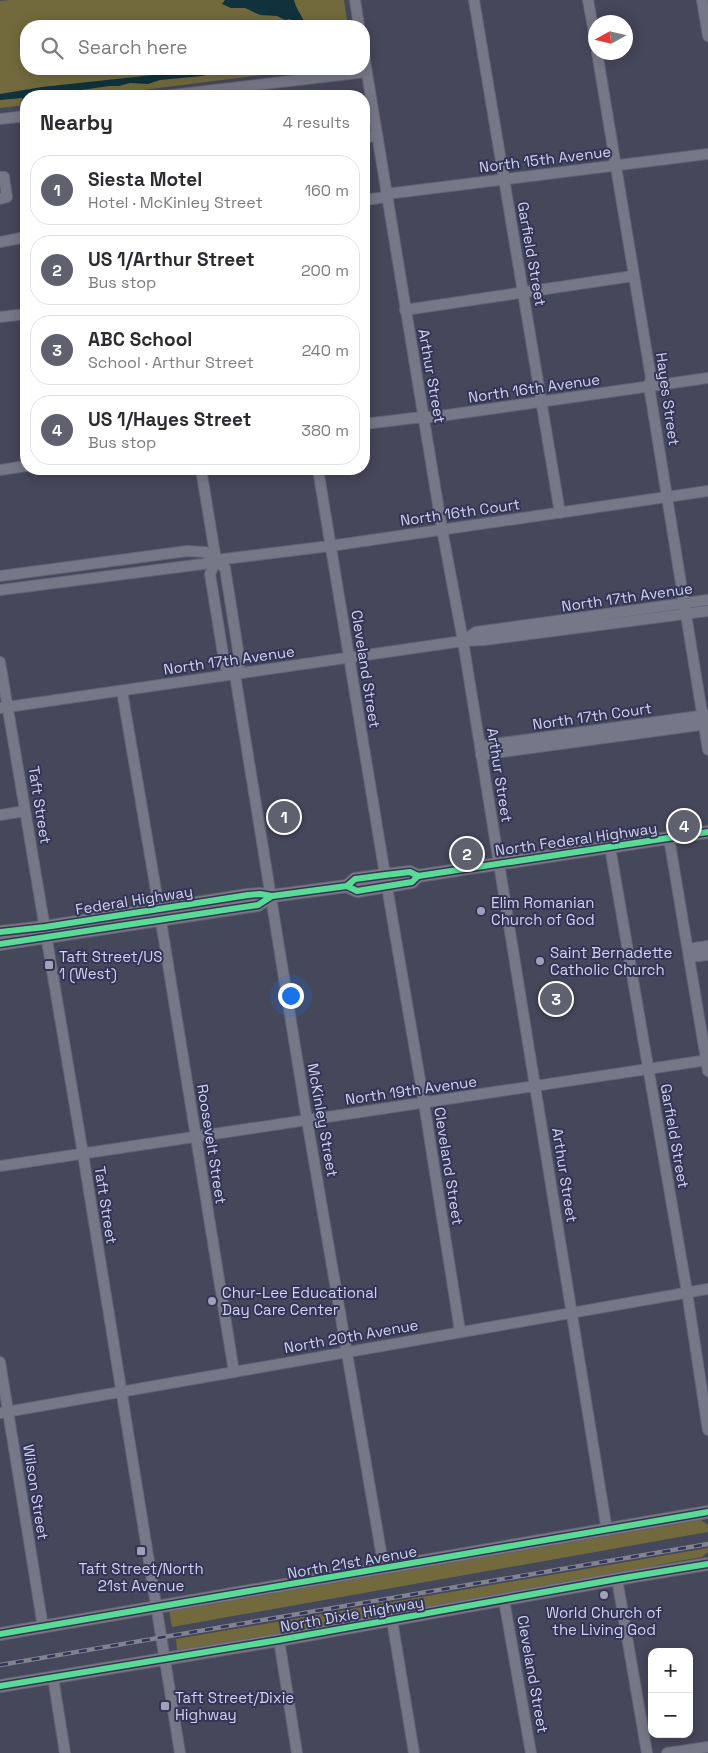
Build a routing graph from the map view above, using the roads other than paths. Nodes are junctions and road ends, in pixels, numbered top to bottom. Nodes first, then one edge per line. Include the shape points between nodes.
1 (355, 0) edge
2 (474, 0) edge
3 (588, 0) edge
4 (702, 0) edge
5 (591, 15) edge
6 (358, 20) edge
7 (708, 36) edge
8 (598, 60) edge
9 (341, 75) edge
10 (367, 75) edge
11 (214, 90) edge
12 (369, 90) edge
13 (370, 95) edge
14 (20, 117) edge
15 (0, 119) edge
16 (377, 136) junction
17 (370, 137) edge
18 (708, 154) edge
19 (616, 166) junction
20 (2, 177) edge
21 (504, 178) junction
22 (386, 195) junction
23 (3, 198) edge
24 (370, 199) edge
25 (20, 238) edge
26 (0, 242) edge
27 (633, 276) junction
28 (524, 292) junction
29 (405, 310) junction
30 (20, 315) edge
31 (0, 317) edge
32 (708, 378) edge
33 (649, 386) junction
34 (542, 402) junction
35 (424, 418) junction
36 (370, 423) edge
37 (20, 467) edge
38 (0, 470) edge
39 (202, 475) edge
40 (319, 475) edge
41 (708, 492) edge
42 (667, 498) junction
43 (560, 513) junction
44 (442, 529) junction
45 (212, 537) junction
46 (330, 546) junction
47 (195, 551) junction
48 (216, 560) junction
49 (0, 576) edge
50 (0, 590) edge
51 (708, 600) edge
52 (686, 609) junction
53 (708, 611) edge
54 (463, 641) junction
55 (349, 658) junction
56 (0, 662) edge
57 (235, 675) junction
58 (122, 691) junction
59 (4, 707) edge
60 (705, 720) edge
61 (708, 750) edge
62 (481, 751) junction
63 (25, 811) junction
64 (0, 815) edge
65 (708, 832) edge
66 (669, 838) junction
67 (610, 847) junction
68 (499, 863) junction
69 (418, 876) joint
70 (386, 881) junction
71 (272, 896) junction
72 (160, 915) junction
73 (0, 932) edge
74 (46, 932) junction
75 (0, 944) edge
76 (708, 946) edge
77 (689, 953) junction
78 (708, 955) edge
79 (707, 1064) edge
80 (649, 1070) junction
81 (536, 1086) junction
82 (424, 1103) junction
83 (308, 1120) junction
84 (196, 1137) junction
85 (83, 1154) junction
86 (0, 1166) edge
87 (708, 1289) edge
88 (687, 1292) junction
89 (571, 1312) junction
90 (460, 1332) junction
91 (348, 1352) junction
92 (0, 1362) edge
93 (234, 1372) junction
94 (120, 1391) junction
95 (4, 1412) edge
96 (708, 1430) edge
97 (708, 1512) edge
98 (607, 1531) junction
99 (708, 1564) edge
100 (384, 1569) junction
101 (616, 1579) junction
102 (504, 1600) junction
103 (155, 1608) junction
104 (392, 1620) junction
105 (43, 1627) junction
106 (0, 1634) edge
107 (279, 1640) junction
108 (163, 1658) junction
109 (53, 1677) junction
110 (0, 1686) edge
111 (708, 1747) edge
112 (65, 1753) edge
113 (180, 1753) edge
114 (297, 1753) edge
115 (414, 1753) edge
116 (531, 1753) edge
117 (647, 1753) edge
118 (667, 1753) edge

1 - 6 street
2 - 21 street, Garfield Street
3 - 5 street
4 - 7 street
8 - 19 street, Hayes Street
9 - 11 street
10 - 12 street, Arthur Street
13 - 16 street, Arthur Street
14 - 15 street
16 - 17 street
16 - 22 street, Arthur Street
18 - 19 street, North 15th Avenue
19 - 21 street, North 15th Avenue
19 - 27 street, Hayes Street
20 - 23 street
21 - 22 street, North 15th Avenue
21 - 28 street, Garfield Street
22 - 24 street, North 15th Avenue
22 - 29 street, Arthur Street
25 - 26 street
27 - 28 street
27 - 33 street, Hayes Street via 651,378
28 - 29 street
28 - 34 street, Garfield Street
29 - 35 street, Arthur Street
30 - 31 street
32 - 33 street, North 16th Avenue
33 - 34 street, North 16th Avenue
33 - 42 street, Hayes Street
34 - 35 street, North 16th Avenue
34 - 43 street, Garfield Street
35 - 36 street, North 16th Avenue
35 - 44 street, Arthur Street
37 - 38 street
39 - 45 street, McKinley Street
40 - 46 street, Cleveland Street
41 - 42 street, North 16th Court
42 - 43 street, North 16th Court
42 - 52 street, Hayes Street
43 - 44 street, North 16th Court
44 - 46 street, North 16th Court
44 - 54 street, Arthur Street
45 - 47 street
45 - 48 street, McKinley Street
46 - 48 street, North 16th Court
46 - 55 street, Cleveland Street
47 - 48 street via 205,552
47 - 49 street
48 - 50 street, North 16th Court
48 - 57 street, McKinley Street via 225,568 240,663
48 - 57 street, McKinley Street via 210,574 225,666
51 - 52 street, North 17th Avenue
52 - 53 street, North 17th Avenue
52 - 54 street, North 17th Avenue
52 - 60 street, Hayes Street
54 - 55 street, North 17th Avenue
54 - 62 street, Arthur Street
55 - 57 street, North 17th Avenue
55 - 70 street, Cleveland Street
56 - 59 street, Taft Street
57 - 58 street, North 17th Avenue
57 - 71 street, McKinley Street
58 - 59 street, North 17th Avenue
58 - 72 street, Roosevelt Street
59 - 63 street, Taft Street
60 - 61 street, Hayes Street
60 - 62 street, North 17th Court
62 - 68 street, Arthur Street
63 - 64 street
63 - 74 street, Taft Street
65 - 66 main road, North Federal Highway
66 - 67 main road, North Federal Highway
66 - 77 street
67 - 68 main road, North Federal Highway
67 - 80 street, Garfield Street
68 - 69 main road, North Federal Highway
68 - 81 street, Arthur Street
69 - 70 main road, Federal Highway via 412,882
70 - 71 main road, Federal Highway via 357,891 347,886
70 - 82 street, Cleveland Street
71 - 72 main road, Federal Highway via 258,905
71 - 83 street, McKinley Street
72 - 74 main road, Federal Highway
72 - 84 street, Roosevelt Street
73 - 74 main road, Federal Highway
74 - 75 main road, Federal Highway
74 - 85 street, Taft Street
76 - 77 street
77 - 78 street
77 - 79 street
79 - 80 street, North 19th Avenue
80 - 81 street, North 19th Avenue
80 - 88 street, Garfield Street
81 - 82 street, North 19th Avenue
81 - 89 street, Arthur Street
82 - 83 street, North 19th Avenue
82 - 90 street, Cleveland Street
83 - 84 street, North 19th Avenue
83 - 91 street, McKinley Street
84 - 85 street, North 19th Avenue
84 - 93 street, Roosevelt Street
85 - 86 street, North 19th Avenue
85 - 94 street, Taft Street
87 - 88 street, North 20th Avenue
88 - 89 street, North 20th Avenue
88 - 96 street, Garfield Street
89 - 90 street, North 20th Avenue
89 - 98 street, Arthur Street
90 - 91 street, North 20th Avenue
91 - 93 street, North 20th Avenue
91 - 100 street, McKinley Street
92 - 95 street, Wilson Street
93 - 94 street, North 20th Avenue
94 - 95 street, North 20th Avenue
94 - 103 street, Taft Street
95 - 105 street, Wilson Street
97 - 98 main road, North 21st Avenue
98 - 100 main road, North 21st Avenue
99 - 101 main road, North Dixie Highway
100 - 103 main road, North 21st Avenue
101 - 102 main road, North Dixie Highway
101 - 117 street
102 - 104 main road, North Dixie Highway
102 - 116 street, Cleveland Street
103 - 105 main road, North 21st Avenue
103 - 108 street, Taft Street
104 - 107 main road, North Dixie Highway
104 - 115 street
105 - 106 main road, North 21st Avenue
107 - 108 main road, North Dixie Highway
107 - 114 street
108 - 109 main road, North Dixie Highway
108 - 113 street, Taft Street
109 - 110 main road, North Dixie Highway
109 - 112 street
111 - 118 street

